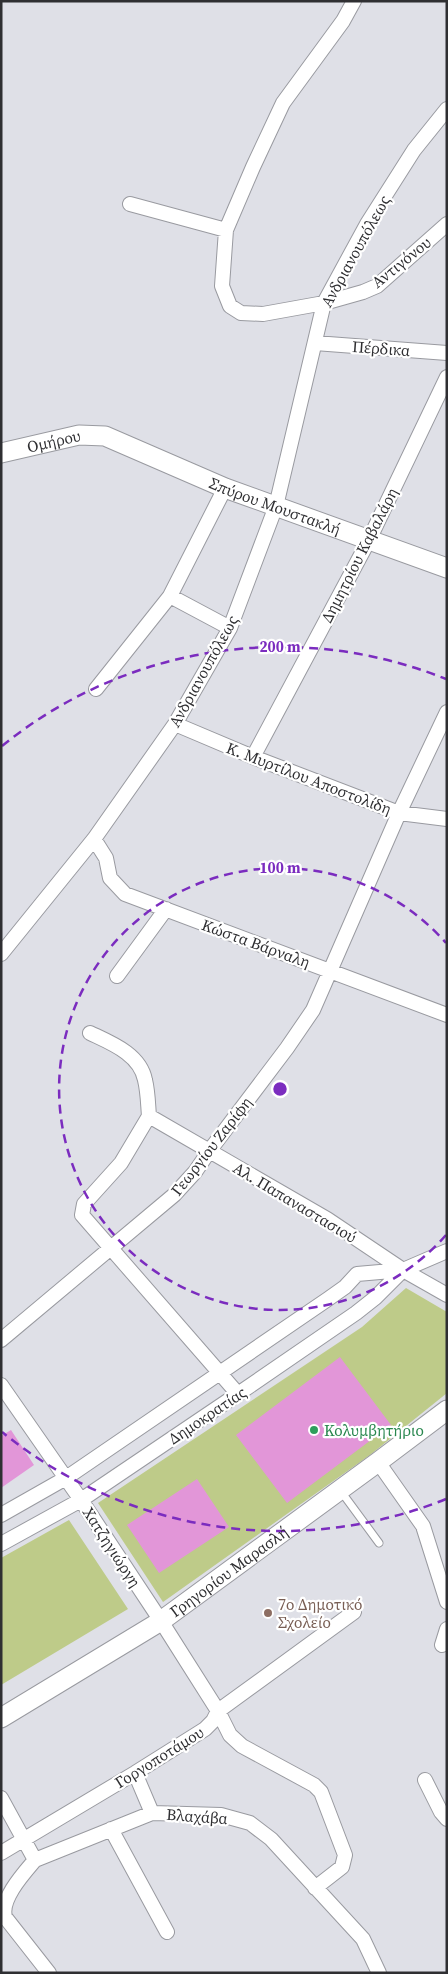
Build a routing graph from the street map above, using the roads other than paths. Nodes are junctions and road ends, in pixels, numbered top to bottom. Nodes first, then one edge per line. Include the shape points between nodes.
1 (354, 1) edge
2 (447, 110) edge
3 (130, 204) dead end
4 (447, 224) edge
5 (226, 230) junction
6 (324, 303) junction
7 (315, 343) junction
8 (447, 353) edge
9 (447, 376) edge
10 (106, 436) joint
11 (1, 453) edge
12 (225, 488) junction
13 (276, 506) junction
14 (369, 540) junction
15 (447, 568) edge
16 (170, 596) junction
17 (230, 628) junction
18 (96, 689) dead end
19 (447, 712) edge
20 (175, 724) junction
21 (253, 757) junction
22 (399, 814) junction
23 (447, 819) edge
24 (94, 839) junction
25 (166, 910) junction
26 (1, 954) edge
27 (331, 971) junction
28 (117, 976) dead end
29 (447, 1014) edge
30 (90, 1033) dead end
31 (149, 1116) junction
32 (210, 1150) junction
33 (110, 1248) junction
34 (447, 1251) edge
35 (402, 1270) junction
36 (447, 1295) edge
37 (1, 1340) edge
38 (220, 1373) junction
39 (1, 1385) edge
40 (238, 1394) junction
41 (447, 1410) edge
42 (378, 1462) junction
43 (66, 1478) junction
44 (340, 1490) junction
45 (81, 1500) junction
46 (1, 1515) edge
47 (379, 1543) dead end
48 (1, 1544) edge
49 (447, 1602) edge
50 (354, 1612) dead end
51 (161, 1621) junction
52 (447, 1629) edge
53 (442, 1645) dead end
54 (218, 1712) junction
55 (1, 1718) edge
56 (135, 1773) junction
57 (425, 1780) dead end
58 (1, 1798) edge
59 (152, 1813) junction
60 (447, 1819) edge
61 (111, 1829) junction
62 (23, 1840) junction
63 (1, 1853) edge
64 (35, 1860) junction
65 (315, 1888) junction
66 (167, 1932) dead end
67 (49, 1973) edge
68 (379, 1973) edge

1 - 5 street via 344,21 283,103
2 - 6 street, Ανδριανουπόλεως via 414,150 367,224
3 - 5 street
4 - 6 street, Αντιγόνου via 377,286
5 - 6 street, Αντιγόνου via 222,286 230,306 241,313 263,314
6 - 7 street, Ανδριανουπόλεως
7 - 8 street, Πέρδικα
7 - 13 street, Ανδριανουπόλεως
9 - 14 street, Δημητρίου Καβαλάρη
10 - 11 street, Ομήρου via 79,435
10 - 12 street, Σπύρου Μουστακλή
12 - 13 street, Σπύρου Μουστακλή
12 - 16 street
13 - 14 street, Σπύρου Μουστακλή
13 - 17 street, Ανδριανουπόλεως
14 - 15 street, Σπύρου Μουστακλή
14 - 21 street, Δημητρίου Καβαλάρη
16 - 17 street
16 - 18 street
17 - 20 street, Ανδριανουπόλεως
19 - 22 street, Γεωργίου Ζαρίφη
20 - 21 street, Κ. Μυρτίλου Αποστολίδη
20 - 24 street, Ανδριανουπόλεως
21 - 22 street, Κ. Μυρτίλου Αποστολίδη
22 - 23 street, Κ. Μυρτίλου Αποστολίδη
22 - 27 street, Γεωργίου Ζαρίφη
24 - 25 street, Κώστα Βάρναλη via 106,858 110,878 118,888 125,894
24 - 26 street, Ανδριανουπόλεως
25 - 27 street, Κώστα Βάρναλη
25 - 28 street
27 - 29 street, Κώστα Βάρναλη
27 - 32 street, Γεωργίου Ζαρίφη via 313,1010
30 - 31 street via 117,1047 137,1063 145,1080
31 - 32 street, Αλ. Παπαναστασιού
31 - 33 street via 121,1163 84,1204 82,1215
32 - 33 street, Γεωργίου Ζαρίφη via 174,1195
32 - 35 street, Αλ. Παπαναστασιού via 326,1218
33 - 37 street, Γεωργίου Ζαρίφη
33 - 38 street
34 - 35 street, Δημοκρατίας
35 - 36 street, Αλ. Παπαναστασιού
35 - 38 street, Δημοκρατίας via 357,1274 328,1299
35 - 40 street, Δημοκρατίας via 356,1313
38 - 40 street
38 - 43 street, Δημοκρατίας
39 - 43 street, Χατζηγιώργη
40 - 45 street, Δημοκρατίας
41 - 42 street, Γρηγορίου Μαρασλή
42 - 44 street, Γρηγορίου Μαρασλή
42 - 49 street via 423,1526
43 - 45 street, Χατζηγιώργη
43 - 46 street, Δημοκρατίας
44 - 47 lane
44 - 51 street, Γρηγορίου Μαρασλή
45 - 48 street, Δημοκρατίας
45 - 51 street, Χατζηγιώργη
50 - 54 street, Γοργοποτάμου
51 - 54 street, Χατζηγιώργη
51 - 55 street, Γρηγορίου Μαρασλή
52 - 53 street
54 - 56 street, Γοργοποτάμου via 204,1729
54 - 65 street, Χατζηγιώργη via 235,1742 314,1785 323,1796 346,1855 342,1867
56 - 59 street
56 - 62 street, Γοργοποτάμου
57 - 60 street
58 - 62 street
59 - 61 street, Βλαχάβα
59 - 65 street, Βλαχάβα via 222,1815 250,1822 271,1839
61 - 64 street, Βλαχάβα
61 - 66 street
62 - 63 street, Γοργοποτάμου
62 - 64 street
64 - 67 street via 5,1898 2,1908 4,1917
65 - 68 street, Βλαχάβα via 363,1939

